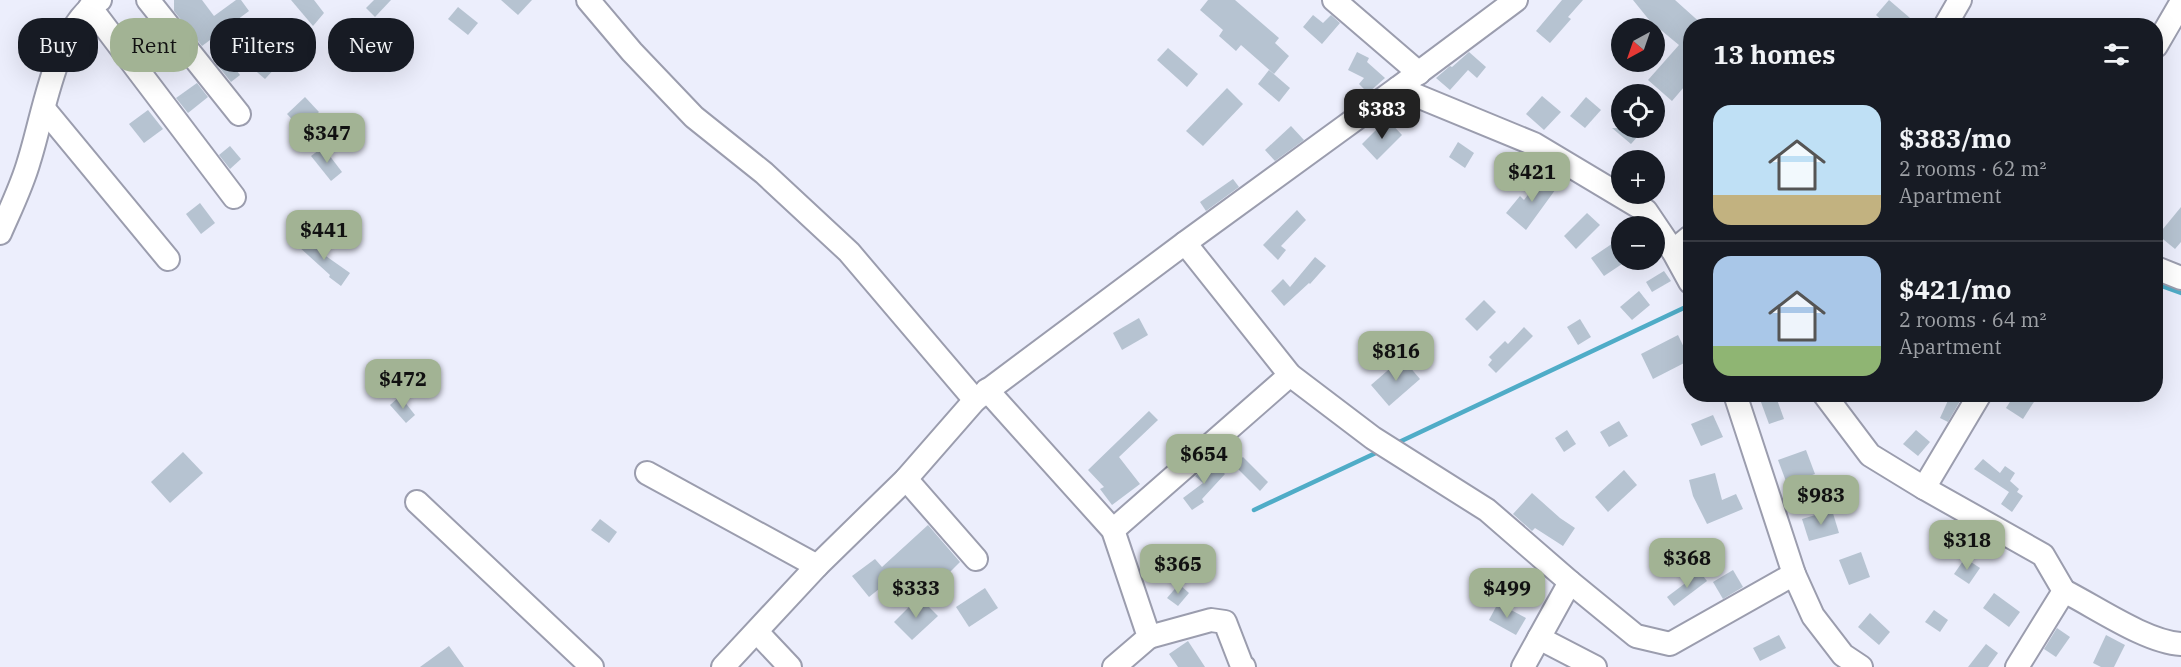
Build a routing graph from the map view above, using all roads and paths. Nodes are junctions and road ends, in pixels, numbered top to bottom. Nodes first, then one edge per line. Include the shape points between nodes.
1 (148, 0) edge
2 (588, 0) edge
3 (1334, 0) edge
4 (1960, 0) edge
5 (1504, 3) edge
6 (2181, 3) edge
7 (95, 4) edge
8 (1950, 18) edge
9 (2163, 34) edge
10 (1419, 73) junction
11 (1398, 88) junction
12 (44, 108) junction
13 (240, 114) dead end
14 (234, 197) dead end
15 (0, 233) edge
16 (1185, 243) junction
17 (1682, 244) edge
18 (168, 259) dead end
19 (2163, 271) edge
20 (2181, 278) edge
21 (1290, 375) junction
22 (981, 395) junction
23 (1738, 402) edge
24 (1830, 402) edge
25 (1975, 402) edge
26 (647, 473) dead end
27 (906, 478) junction
28 (1924, 488) junction
29 (417, 502) dead end
30 (1113, 530) junction
31 (976, 559) dead end
32 (817, 566) junction
33 (1794, 574) junction
34 (1570, 582) junction
35 (2064, 591) junction
36 (757, 632) junction
37 (1149, 637) junction
38 (1539, 638) junction
39 (2181, 644) edge
40 (592, 667) edge
41 (723, 667) edge
42 (790, 667) edge
43 (1114, 667) edge
44 (1244, 667) edge
45 (1523, 667) edge
46 (1595, 667) edge
47 (1861, 667) edge
48 (2017, 667) edge

1 - 13 street
2 - 22 street via 694,117 764,173 849,252
3 - 10 street
4 - 8 street
5 - 10 street
6 - 9 street
7 - 12 street via 68,37
7 - 14 street
10 - 11 street
11 - 16 street
11 - 17 street via 1534,144 1646,211
12 - 15 street via 29,163
12 - 18 street
16 - 21 street
16 - 22 street
19 - 20 street
21 - 30 street
21 - 34 street via 1373,438 1487,510
22 - 27 street
22 - 30 street
23 - 33 street
24 - 28 street via 1870,455
25 - 28 street
26 - 32 street
27 - 31 street
27 - 32 street
28 - 35 street via 2043,555
29 - 40 street
30 - 37 street
32 - 36 street
33 - 34 street via 1670,644 1636,636
33 - 47 street via 1812,616 1843,655
34 - 38 street
35 - 39 street via 2147,634
35 - 48 street
36 - 41 street
36 - 42 street
37 - 43 street
37 - 44 street via 1211,620 1225,622
38 - 45 street
38 - 46 street

